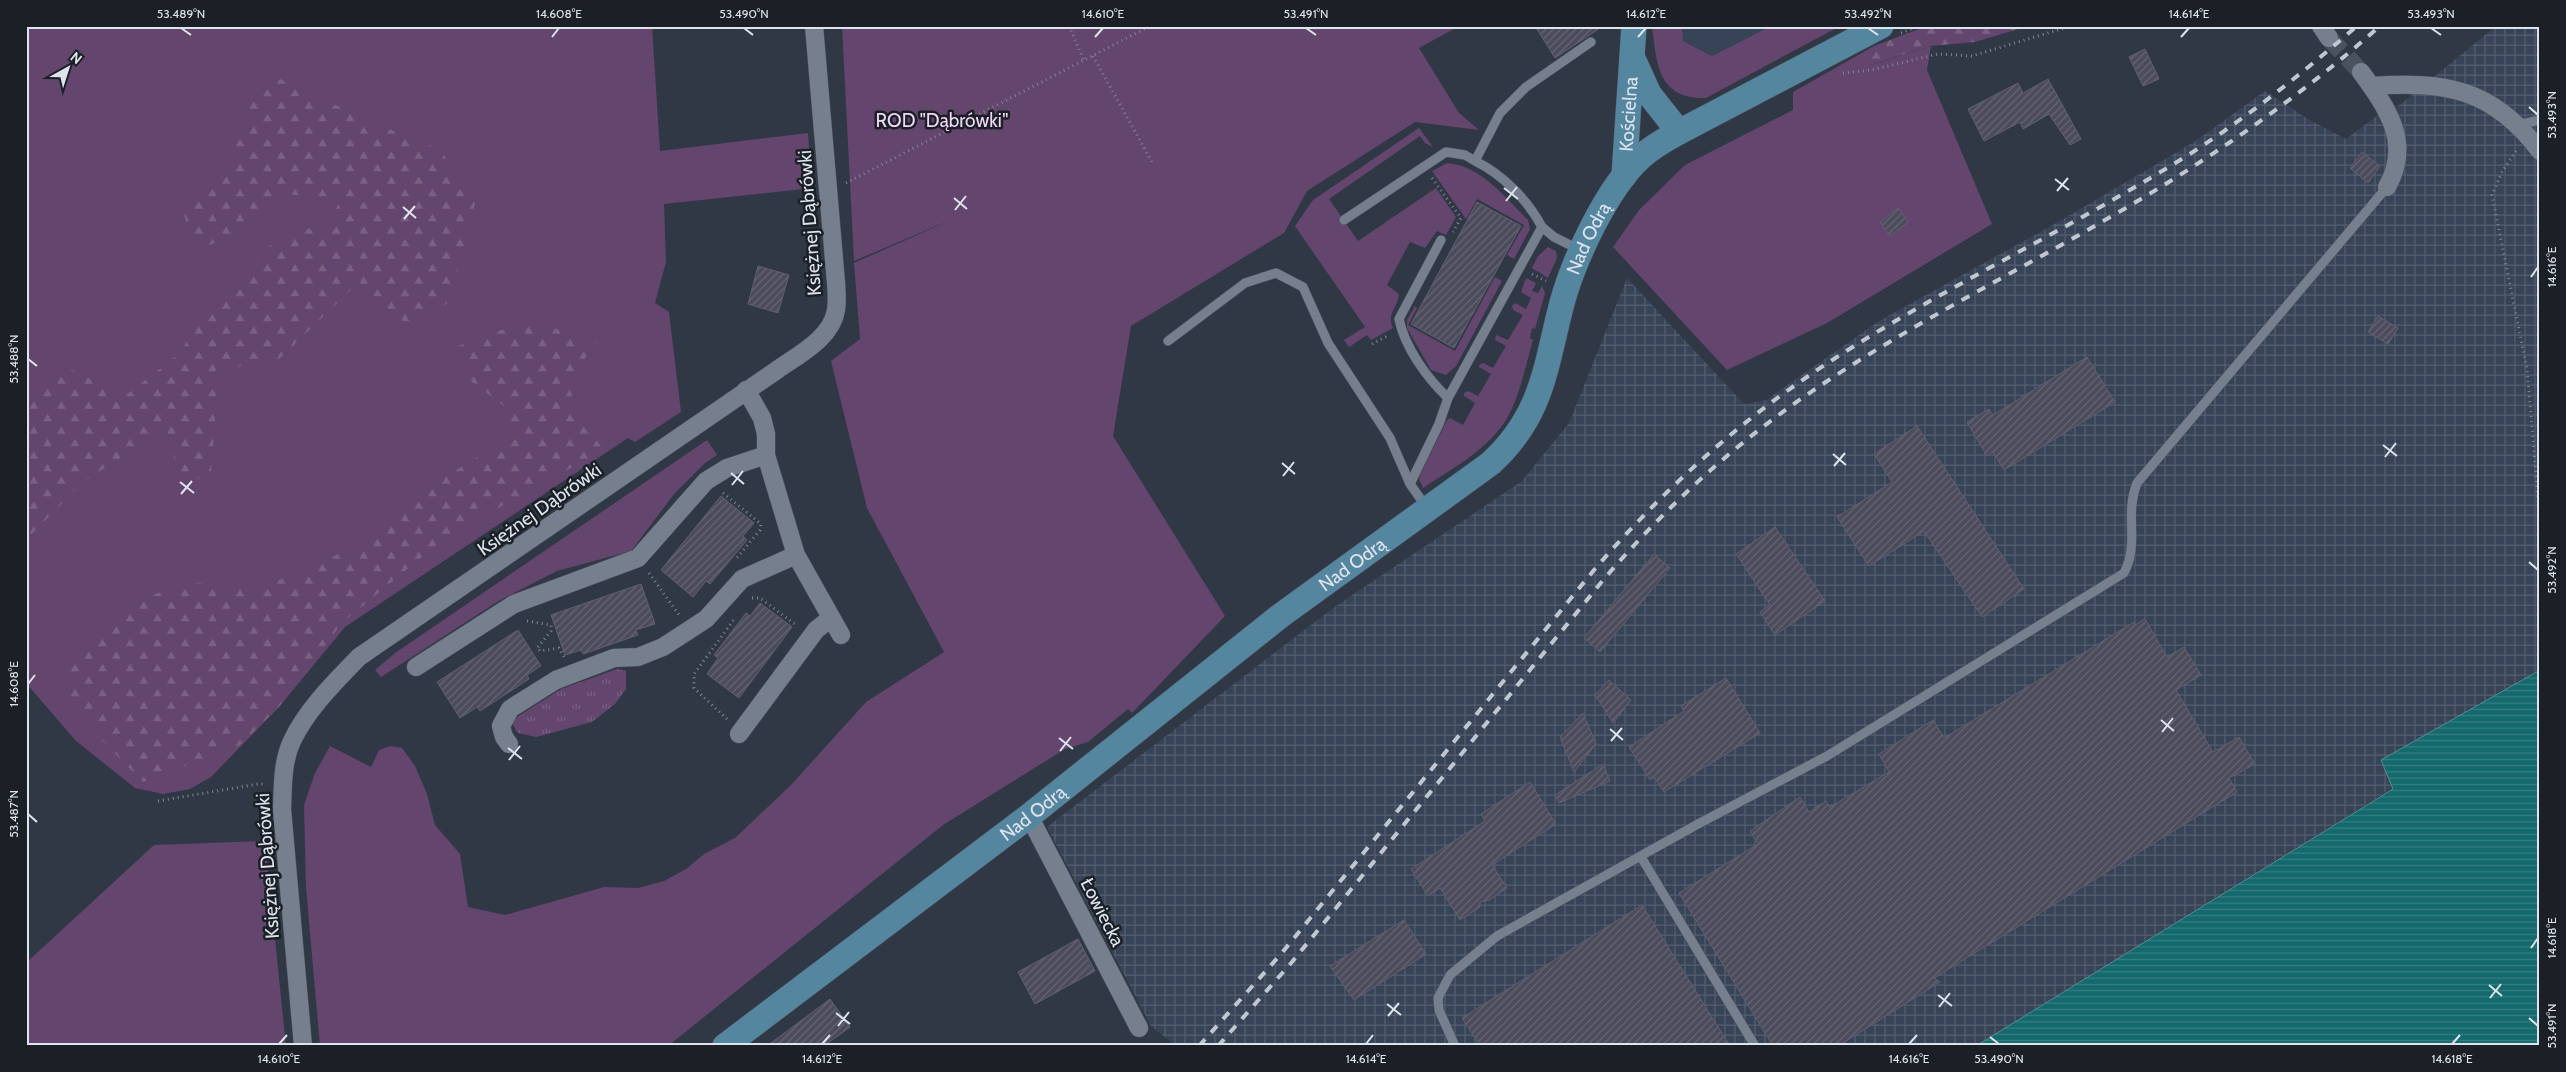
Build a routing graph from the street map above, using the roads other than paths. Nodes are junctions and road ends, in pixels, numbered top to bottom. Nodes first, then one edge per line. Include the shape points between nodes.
1 (814, 26) edge
2 (1634, 26) edge
3 (1881, 26) edge
4 (1591, 42) dead end
5 (1633, 52) junction
6 (2540, 120) edge
7 (2522, 130) junction
8 (1679, 132) junction
9 (2540, 151) edge
10 (1475, 161) junction
11 (1624, 176) junction
12 (2386, 187) joint
13 (1344, 220) dead end
14 (1542, 227) junction
15 (1441, 240) dead end
16 (1582, 251) junction
17 (1168, 341) dead end
18 (746, 390) junction
19 (1448, 398) junction
20 (766, 456) junction
21 (1410, 484) junction
22 (1428, 510) junction
23 (796, 555) junction
24 (831, 618) junction
25 (841, 635) dead end
26 (416, 667) dead end
27 (740, 734) dead end
28 (509, 744) dead end
29 (1030, 816) junction
30 (1641, 857) junction
31 (1139, 1028) dead end
32 (303, 1046) edge
33 (725, 1046) edge
34 (1455, 1046) edge
35 (1755, 1046) edge

1 - 18 street, Księżnej Dąbrówki via 836,271 836,311 831,325 820,339
2 - 5 street, Kościelna
3 - 8 street, Nad Odrą
4 - 10 lane via 1526,87 1500,113
5 - 8 street, Kościelna via 1644,87
5 - 11 street, Kościelna
6 - 7 lane
7 - 9 street
7 - 12 street via 2489,104 2455,88 2366,79 2386,110 2398,144 2396,169
8 - 11 street, Nad Odrą via 1641,156
10 - 13 lane via 1465,155 1446,152
10 - 14 lane via 1494,171 1534,212
11 - 16 street, Nad Odrą via 1607,201
12 - 30 lane via 2137,483 2130,509 2131,560 2124,573 1827,756
14 - 16 lane
14 - 19 lane
15 - 19 lane via 1399,319 1429,380
16 - 22 street, Nad Odrą via 1563,301 1538,399 1525,424 1511,444 1491,463
17 - 21 lane via 1245,283 1276,273 1303,287 1328,343 1390,438
18 - 20 street via 762,418
18 - 32 street, Księżnej Dąbrówki via 359,657 333,683 292,742 283,787 284,844
19 - 21 lane
20 - 23 street
20 - 26 street via 727,468 706,481 638,558 514,604
21 - 22 lane
22 - 29 street, Nad Odrą via 1280,616
23 - 24 street
23 - 28 street via 742,579 706,619 663,647 638,657 614,658 556,680 510,709 501,726
24 - 25 street
24 - 27 street via 816,630
29 - 31 street, Łowiecka
29 - 33 street, Nad Odrą
30 - 34 lane via 1497,936 1450,975 1438,998 1438,1010
30 - 35 lane

